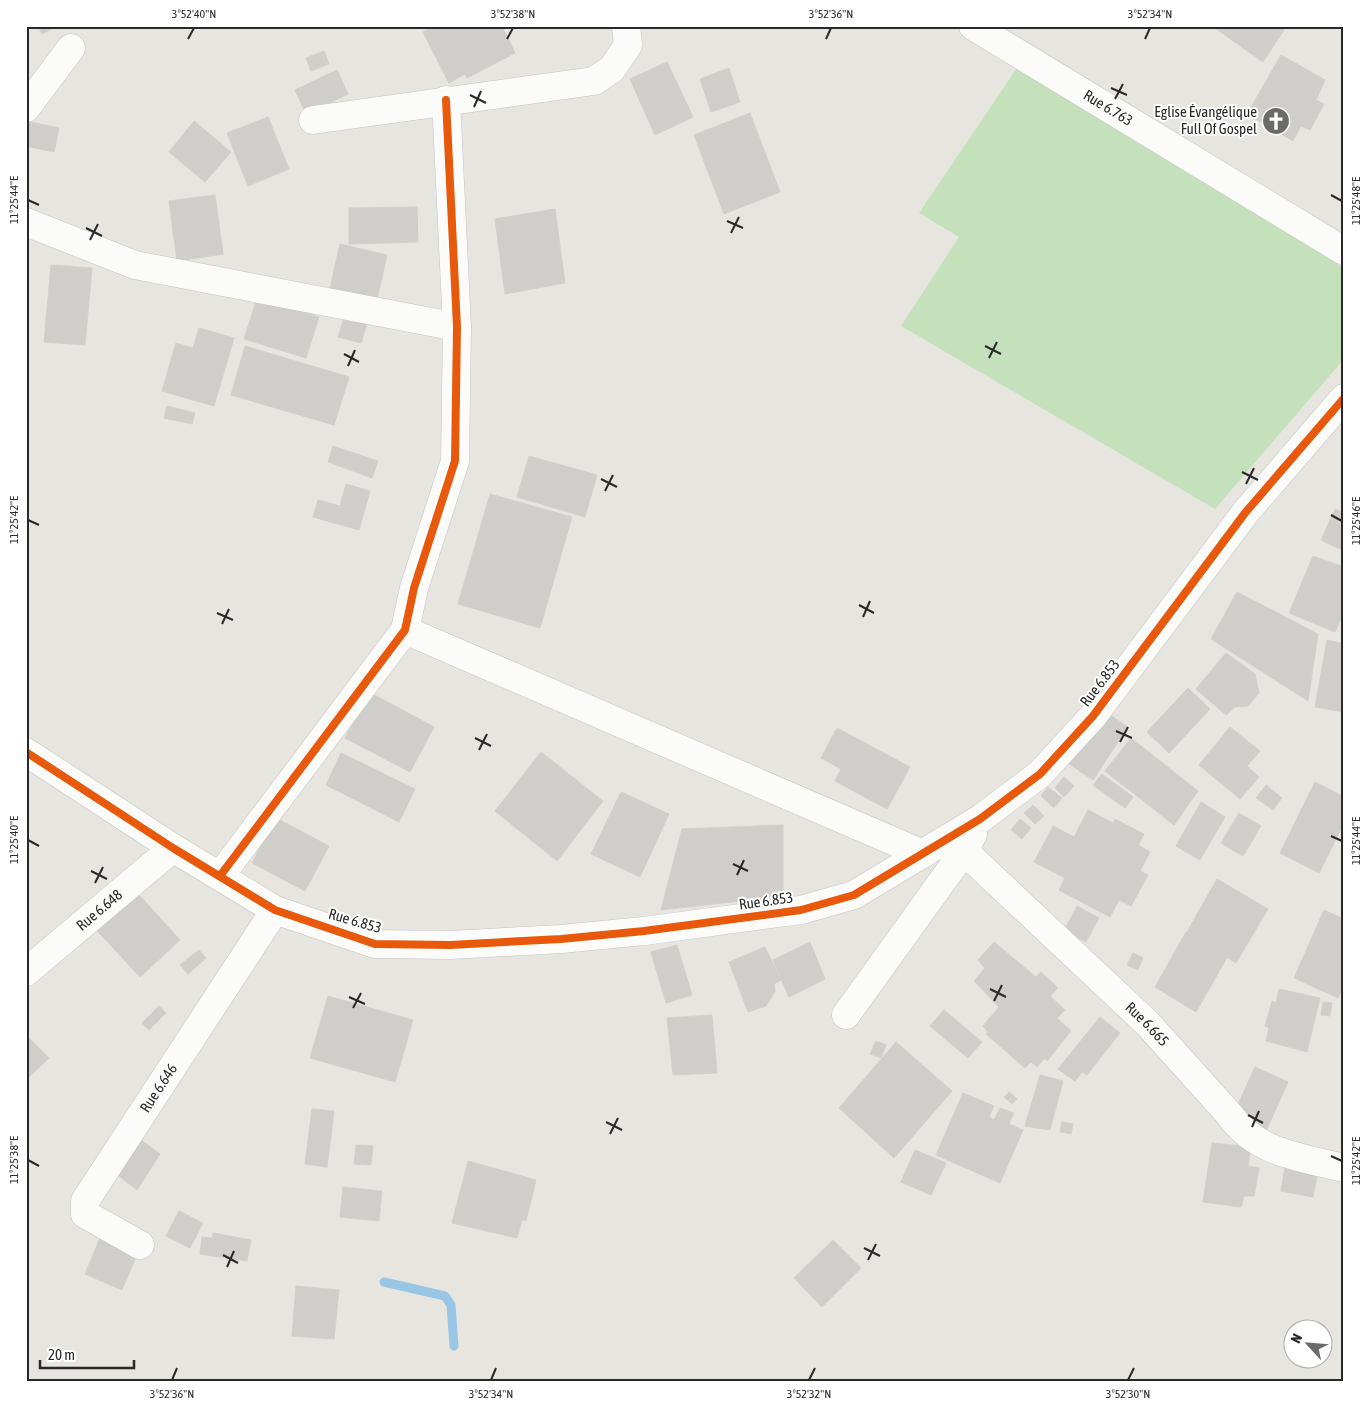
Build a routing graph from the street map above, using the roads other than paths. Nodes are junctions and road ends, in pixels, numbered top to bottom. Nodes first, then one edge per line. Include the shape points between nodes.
1 (626, 26) edge
2 (973, 26) edge
3 (71, 48) dead end
4 (446, 100) junction
5 (26, 108) edge
6 (314, 120) dead end
7 (26, 222) edge
8 (1344, 251) edge
9 (457, 327) junction
10 (1344, 398) edge
11 (405, 630) junction
12 (26, 752) edge
13 (980, 819) junction
14 (173, 848) junction
15 (964, 851) junction
16 (923, 854) junction
17 (220, 876) junction
18 (275, 910) junction
19 (26, 972) edge
20 (846, 1015) dead end
21 (1344, 1168) edge
22 (140, 1245) dead end

1 - 4 street via 628,45 612,69 594,81
2 - 8 street, Rue 6.763
3 - 5 street
4 - 6 street
4 - 9 street
7 - 9 street via 135,265
9 - 11 street via 455,461 414,588
10 - 13 street, Rue 6.853 via 1245,513 1093,716 1040,774
11 - 16 street
11 - 17 street
12 - 14 street, Rue 6.853
13 - 15 street
13 - 16 street, Rue 6.853
14 - 17 street, Rue 6.853
14 - 19 street, Rue 6.648
15 - 20 street
15 - 21 street, Rue 6.665 via 1146,1023 1251,1139 1263,1146
16 - 18 street, Rue 6.853 via 854,895 801,910 561,939 450,945 375,944
17 - 18 street, Rue 6.853
18 - 22 street, Rue 6.646 via 85,1201 85,1214

